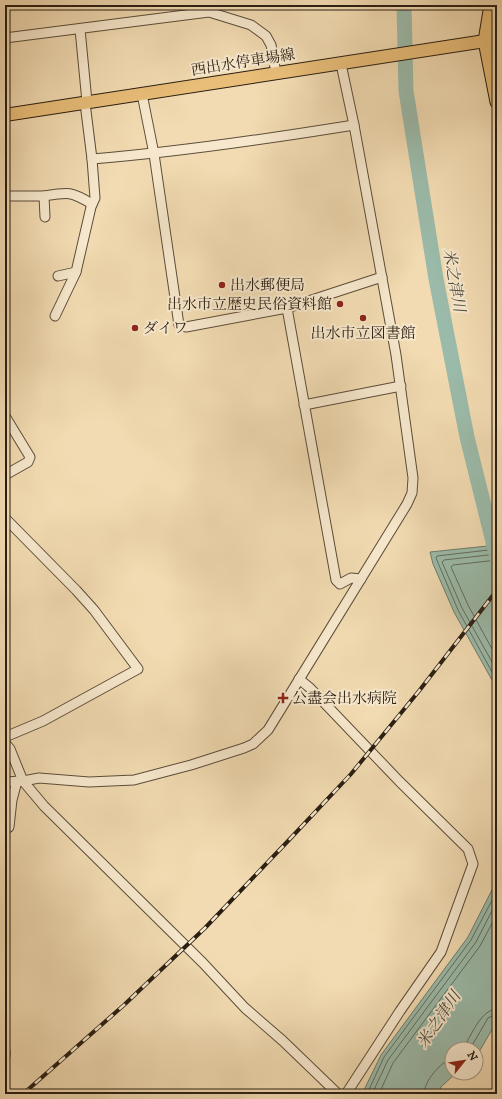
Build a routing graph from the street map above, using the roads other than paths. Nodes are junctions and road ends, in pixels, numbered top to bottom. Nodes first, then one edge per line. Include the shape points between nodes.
1 (491, 5) edge
2 (80, 29) junction
3 (5, 38) edge
4 (485, 42) edge
5 (345, 63) junction
6 (276, 73) junction
7 (142, 94) junction
8 (86, 102) junction
9 (497, 102) edge
10 (5, 115) edge
11 (354, 125) junction
12 (154, 154) junction
13 (92, 159) junction
14 (5, 196) edge
15 (44, 196) junction
16 (92, 204) junction
17 (44, 217) dead end
18 (76, 272) junction
19 (58, 276) dead end
20 (382, 278) junction
21 (287, 308) junction
22 (56, 316) dead end
23 (401, 386) junction
24 (304, 405) junction
25 (5, 416) edge
26 (5, 475) edge
27 (5, 518) edge
28 (361, 579) junction
29 (298, 679) junction
30 (5, 737) edge
31 (5, 743) edge
32 (20, 781) junction
33 (5, 782) edge
34 (5, 830) edge
35 (5, 1051) edge
36 (5, 1056) edge
37 (338, 1094) edge
38 (346, 1094) edge

1 - 4 highway
2 - 3 street
2 - 6 street via 209,12 251,25 266,36 271,45
2 - 8 street
4 - 5 main road, 西出水停車場線
4 - 9 highway
5 - 6 main road, 西出水停車場線
5 - 11 street
6 - 7 main road, 西出水停車場線
7 - 8 main road, 西出水停車場線
7 - 12 street
8 - 10 main road, 西出水停車場線
8 - 13 street
11 - 12 street
11 - 20 street
12 - 13 street
12 - 21 street via 179,325 186,327
13 - 16 street via 96,198
14 - 15 street
15 - 16 street via 68,192
15 - 17 street
16 - 18 street
18 - 19 street
18 - 22 street
20 - 21 street
20 - 23 street
21 - 24 street
23 - 24 street
23 - 28 street via 413,478 412,492
24 - 28 street via 336,580 340,584 351,578
25 - 26 street via 30,457 28,462
27 - 30 street via 94,610 138,669 44,721
28 - 29 street
29 - 32 street via 268,730 253,744 244,748 134,780 89,782 39,778
29 - 38 street via 310,688 468,849 473,864 441,952
31 - 32 street via 10,749
32 - 33 street
32 - 34 street via 11,806 9,827
32 - 37 street via 245,1008 284,1041
35 - 36 street

